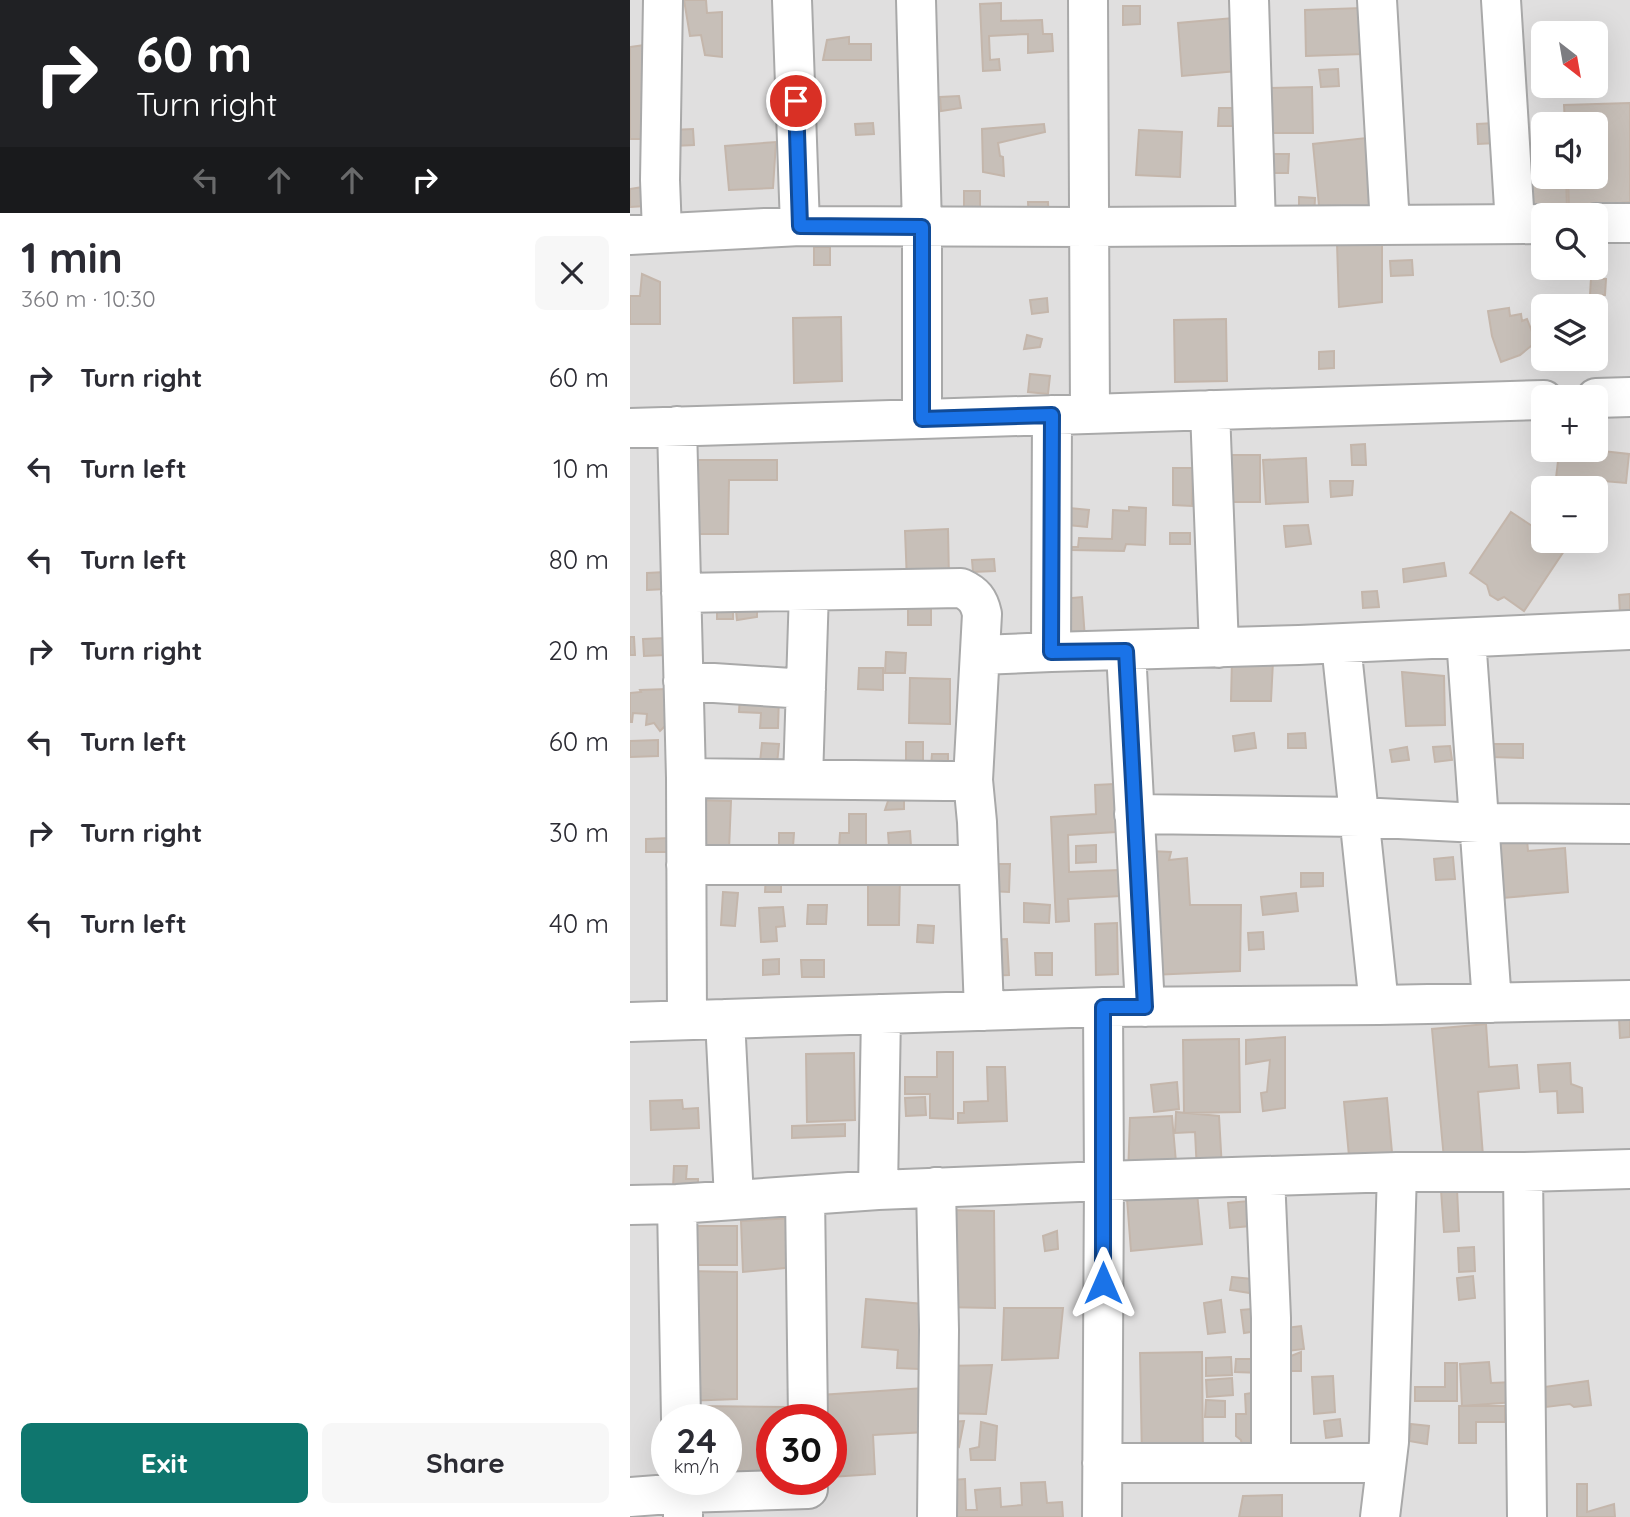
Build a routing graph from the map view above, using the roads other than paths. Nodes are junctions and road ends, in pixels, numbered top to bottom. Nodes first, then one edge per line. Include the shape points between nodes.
1 (663, 0) edge
2 (792, 0) edge
3 (916, 0) edge
4 (1088, 0) edge
5 (1249, 0) edge
6 (1377, 0) edge
7 (1501, 0) edge
8 (1608, 223) edge
9 (1630, 223) edge
10 (1529, 224) edge
11 (1390, 225) junction
12 (800, 226) junction
13 (1256, 226) junction
14 (922, 227) junction
15 (1089, 227) junction
16 (646, 234) edge
17 (1630, 397) edge
18 (1608, 398) edge
19 (1531, 400) edge
20 (1210, 410) junction
21 (1090, 414) junction
22 (1052, 415) junction
23 (922, 419) junction
24 (677, 426) junction
25 (630, 428) edge
26 (809, 591) junction
27 (681, 593) junction
28 (1630, 630) edge
29 (1466, 638) junction
30 (1341, 643) junction
31 (1220, 648) junction
32 (1126, 651) junction
33 (1051, 652) junction
34 (980, 655) junction
35 (683, 681) junction
36 (806, 689) junction
37 (686, 778) junction
38 (803, 779) junction
39 (973, 780) junction
40 (1135, 814) junction
41 (1360, 817) junction
42 (1479, 823) junction
43 (1630, 824) edge
44 (687, 864) junction
45 (978, 865) junction
46 (1630, 1000) edge
47 (1492, 1003) junction
48 (1379, 1005) junction
49 (1103, 1007) junction
50 (1145, 1007) junction
51 (984, 1011) junction
52 (881, 1014) junction
53 (724, 1019) junction
54 (687, 1020) junction
55 (630, 1021) edge
56 (1630, 1169) edge
57 (1397, 1172) junction
58 (1523, 1172) junction
59 (1265, 1176) junction
60 (1104, 1181) junction
61 (936, 1187) junction
62 (878, 1190) junction
63 (805, 1195) junction
64 (734, 1199) junction
65 (677, 1203) junction
66 (630, 1205) edge
67 (681, 1404) edge
68 (807, 1404) edge
69 (1102, 1463) junction
70 (1270, 1463) junction
71 (1385, 1463) junction
72 (808, 1495) edge
73 (683, 1496) edge
74 (630, 1497) edge
75 (937, 1517) edge
76 (1102, 1517) edge
77 (1380, 1517) edge
78 (1527, 1517) edge

1 - 16 street via 660,180
2 - 12 street
3 - 14 street
4 - 15 street
5 - 13 street
6 - 11 street
7 - 10 street
8 - 9 street
10 - 11 street
11 - 13 street
12 - 14 street
12 - 16 street
13 - 15 street
14 - 15 street
14 - 23 street
15 - 21 street
17 - 18 street
19 - 20 street
20 - 21 street
20 - 31 street
21 - 22 street
22 - 23 street
22 - 33 street
23 - 24 street
24 - 25 street
24 - 27 street
26 - 27 street
26 - 34 street via 961,588 973,593 979,603
26 - 36 street
27 - 35 street
28 - 29 street
29 - 30 street
29 - 42 street
30 - 31 street
30 - 41 street
31 - 32 street
32 - 33 street
32 - 40 street
33 - 34 street
34 - 39 street
35 - 36 street
35 - 37 street
36 - 38 street
37 - 38 street
37 - 44 street
38 - 39 street
39 - 45 street
40 - 41 street
40 - 50 street
41 - 42 street
41 - 48 street
42 - 43 street
42 - 47 street
44 - 45 street
44 - 54 street
45 - 51 street
46 - 47 street
47 - 48 street
48 - 50 street
49 - 50 street
49 - 51 street
49 - 60 street
51 - 52 street
52 - 53 street
52 - 62 street
53 - 54 street
53 - 64 street
54 - 55 street
56 - 58 street
57 - 58 street
57 - 59 street
57 - 71 street
58 - 78 street
59 - 60 street
59 - 70 street via 1271,1318
60 - 61 street
60 - 69 street
61 - 62 street
61 - 75 street
62 - 63 street
63 - 64 street
63 - 68 street
64 - 65 street
65 - 66 street
65 - 67 street
69 - 70 street
69 - 76 street
70 - 71 street
71 - 77 street
72 - 73 street
73 - 74 street

